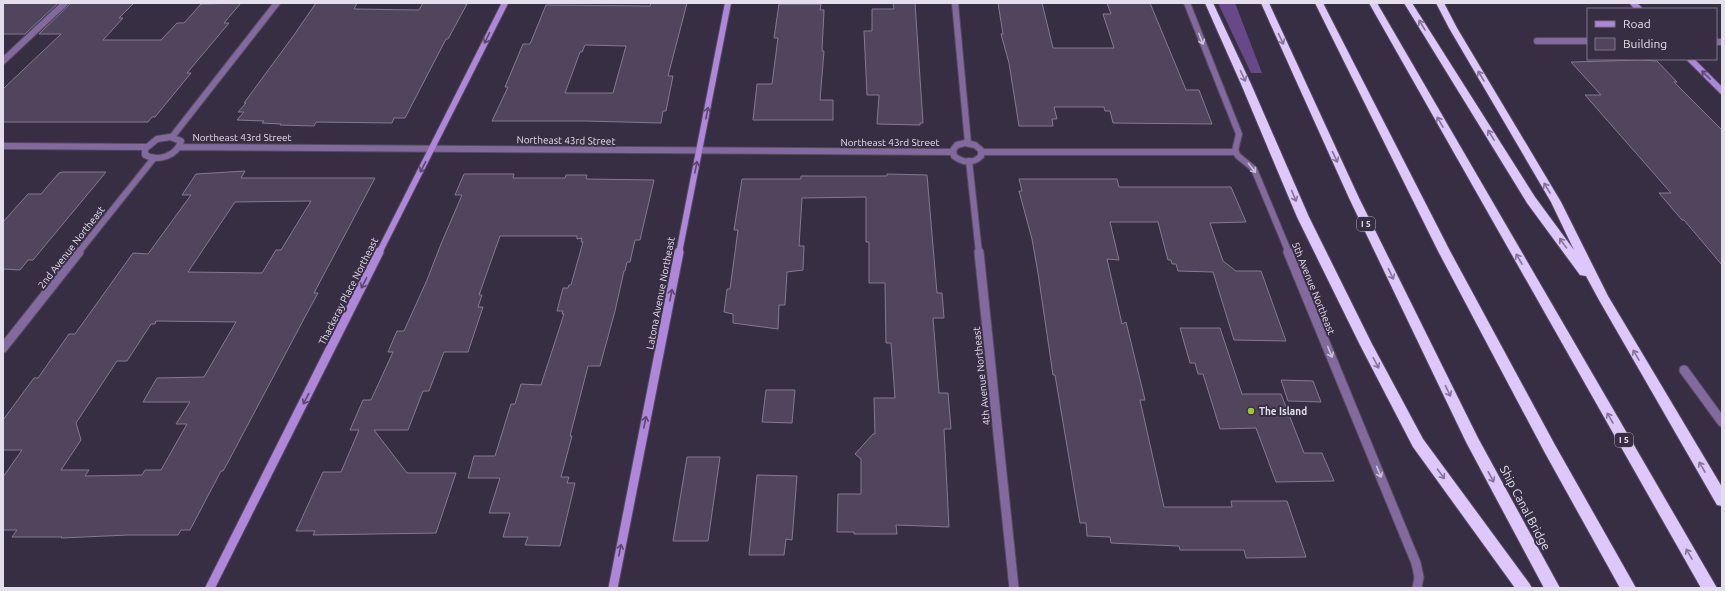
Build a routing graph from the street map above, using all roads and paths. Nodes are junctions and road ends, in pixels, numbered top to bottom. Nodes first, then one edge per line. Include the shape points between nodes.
1 (64, 3) edge
2 (277, 3) edge
3 (504, 3) edge
4 (728, 3) edge
5 (954, 3) edge
6 (1186, 3) edge
7 (1209, 3) edge
8 (1265, 3) edge
9 (1319, 3) edge
10 (1373, 3) edge
11 (1408, 3) edge
12 (1440, 3) edge
13 (1537, 41) dead end
14 (1587, 41) edge
15 (1691, 60) edge
16 (3, 61) edge
17 (1722, 91) edge
18 (172, 137) junction
19 (968, 143) junction
20 (3, 146) edge
21 (146, 147) junction
22 (179, 147) junction
23 (432, 148) junction
24 (699, 151) junction
25 (953, 152) junction
26 (982, 152) junction
27 (1236, 152) junction
28 (154, 158) junction
29 (970, 162) junction
30 (1603, 297) junction
31 (3, 348) edge
32 (1684, 370) dead end
33 (1722, 422) edge
34 (1722, 500) edge
35 (210, 588) edge
36 (613, 588) edge
37 (1014, 588) edge
38 (1417, 588) edge
39 (1524, 588) edge
40 (1552, 588) edge
41 (1628, 588) edge
42 (1709, 588) edge

1 - 16 street
2 - 18 street
3 -> 23 street, Thackeray Place Northeast
24 -> 4 street, Latona Avenue Northeast
5 - 19 street
6 -> 27 street via 1239,134
7 -> 39 highway via 1304,217 1366,345 1418,443
8 -> 40 highway, Ship Canal Bridge / I 5 via 1354,198 1473,442
9 - 41 highway via 1444,251
42 -> 10 highway, I 5
30 -> 11 highway via 1531,200
30 -> 12 highway via 1556,202
13 - 14 street
17 -> 15 street
18 - 21 street via 158,139
18 - 22 street via 181,141
19 - 25 street via 957,145
19 - 26 street via 975,145
20 - 21 street
21 - 28 street via 145,155
22 - 23 street, Northeast 43rd Street
22 - 28 street via 169,155
23 - 24 street, Northeast 43rd Street
23 -> 35 street, Thackeray Place Northeast
24 - 25 street, Northeast 43rd Street
36 -> 24 street, Latona Avenue Northeast
25 - 29 street via 957,159
26 - 27 street
26 - 29 street via 978,159
27 -> 38 street, 5th Avenue Northeast via 1254,169 1416,563 1419,577
28 - 31 street, 2nd Avenue Northeast
29 - 37 street, 4th Avenue Northeast
34 -> 30 highway
32 - 33 street

